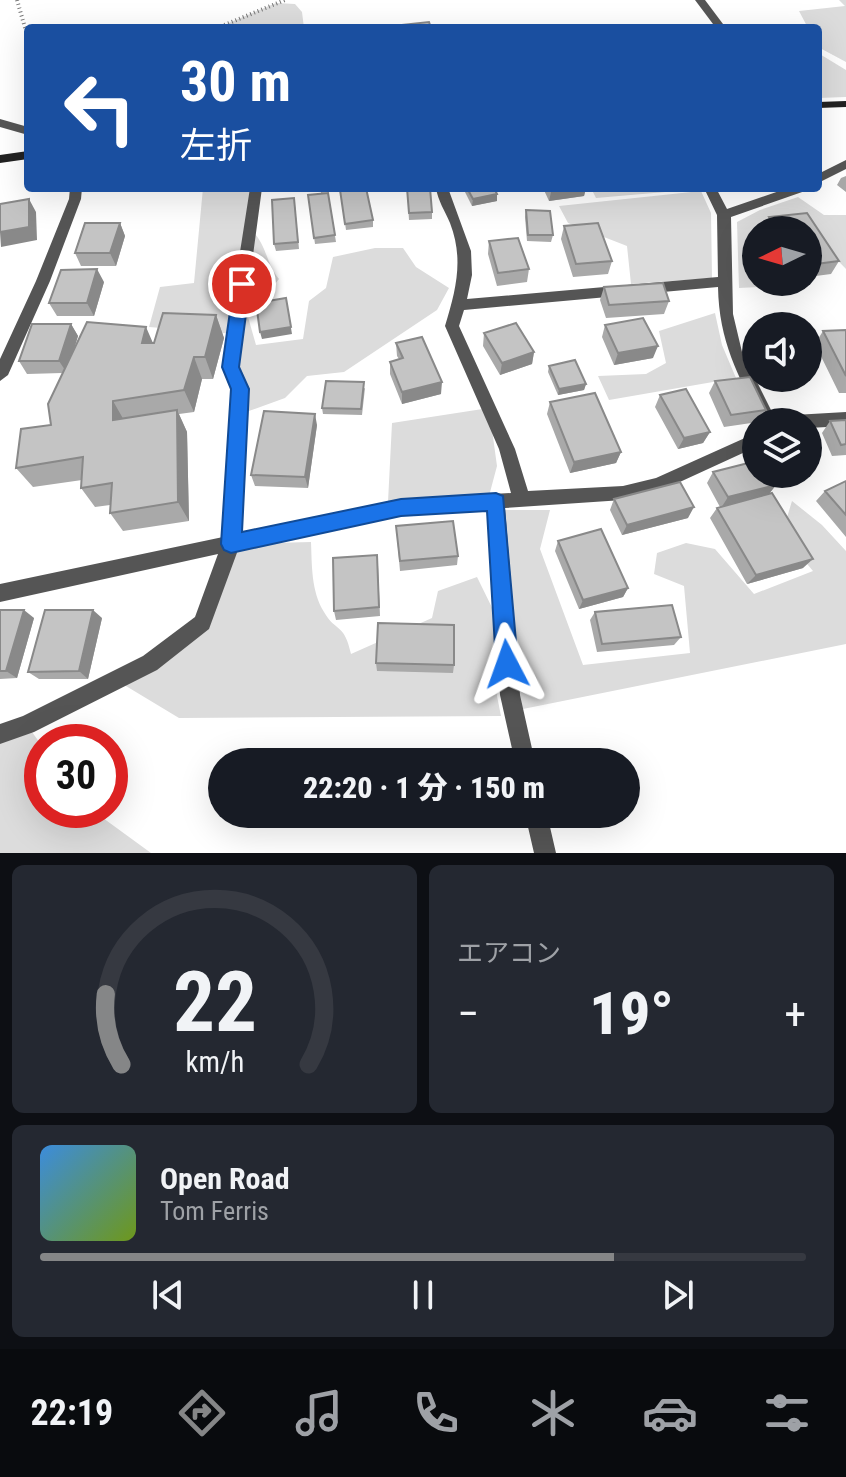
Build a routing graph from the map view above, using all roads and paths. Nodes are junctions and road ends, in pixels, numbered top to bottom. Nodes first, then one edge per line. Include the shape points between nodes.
1 (17, 0) edge
2 (285, 0) edge
3 (700, 0) edge
4 (24, 24) edge
5 (227, 24) edge
6 (718, 24) edge
7 (846, 104) edge
8 (822, 105) edge
9 (0, 123) edge
10 (24, 130) edge
11 (24, 156) edge
12 (0, 159) edge
13 (846, 164) edge
14 (822, 177) edge
15 (76, 192) edge
16 (255, 192) edge
17 (442, 192) edge
18 (712, 192) edge
19 (790, 192) edge
20 (724, 215) junction
21 (725, 281) junction
22 (459, 305) junction
23 (0, 375) edge
24 (762, 408) edge
25 (846, 419) edge
26 (822, 420) edge
27 (742, 446) edge
28 (522, 500) junction
29 (496, 502) junction
30 (231, 544) junction
31 (0, 593) edge
32 (0, 734) edge
33 (522, 748) edge
34 (539, 828) edge
35 (545, 853) edge

1 - 4 path
2 - 5 path
3 - 6 street
7 - 8 street
9 - 10 street
11 - 12 street
13 - 14 street
15 - 23 street
16 - 30 street via 230,367 240,389
17 - 22 street via 456,222 468,275
18 - 20 street
19 - 20 street
20 - 21 street
21 - 22 street
21 - 24 street via 735,352
22 - 28 street via 452,326 507,449
25 - 26 street
27 - 28 street via 658,485 623,493
28 - 29 street
29 - 30 street via 401,507
29 - 33 street via 510,695
30 - 31 street
30 - 32 street via 202,623 150,663
34 - 35 street

